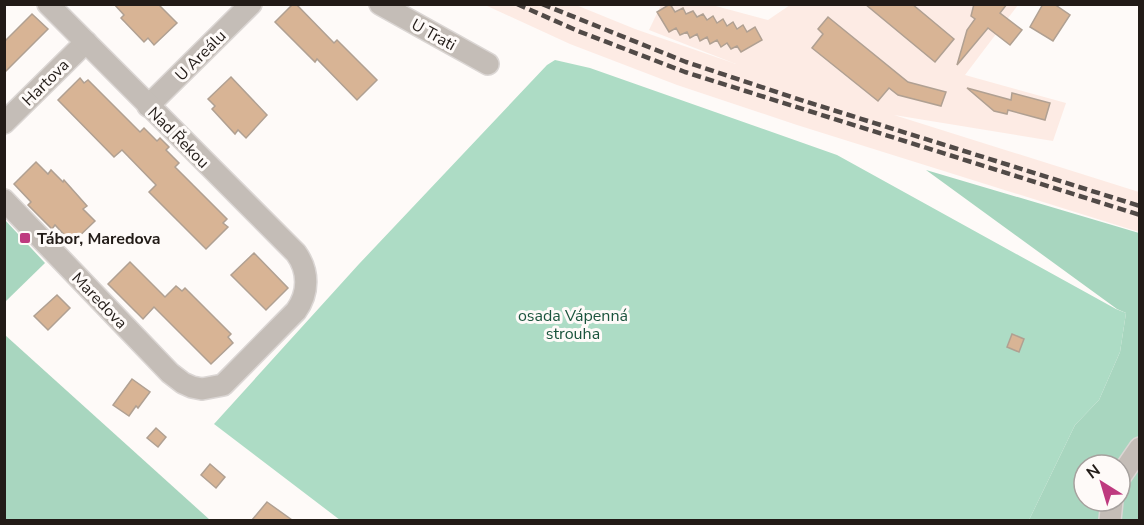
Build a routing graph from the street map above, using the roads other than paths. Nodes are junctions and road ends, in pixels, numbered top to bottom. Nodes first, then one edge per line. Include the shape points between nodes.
1 (48, 4) edge
2 (251, 4) edge
3 (380, 4) edge
4 (86, 42) junction
5 (488, 64) dead end
6 (148, 106) junction
7 (4, 123) edge
8 (4, 200) edge
9 (202, 389) joint

1 - 4 street, Nad Řekou
2 - 6 street, U Areálu
3 - 5 street, U Trati
4 - 6 street, Nad Řekou
4 - 7 street, Hartova
6 - 9 street, Nad Řekou via 296,253 305,273 303,302 296,311 224,385
8 - 9 street, Maredova via 170,373 183,383

